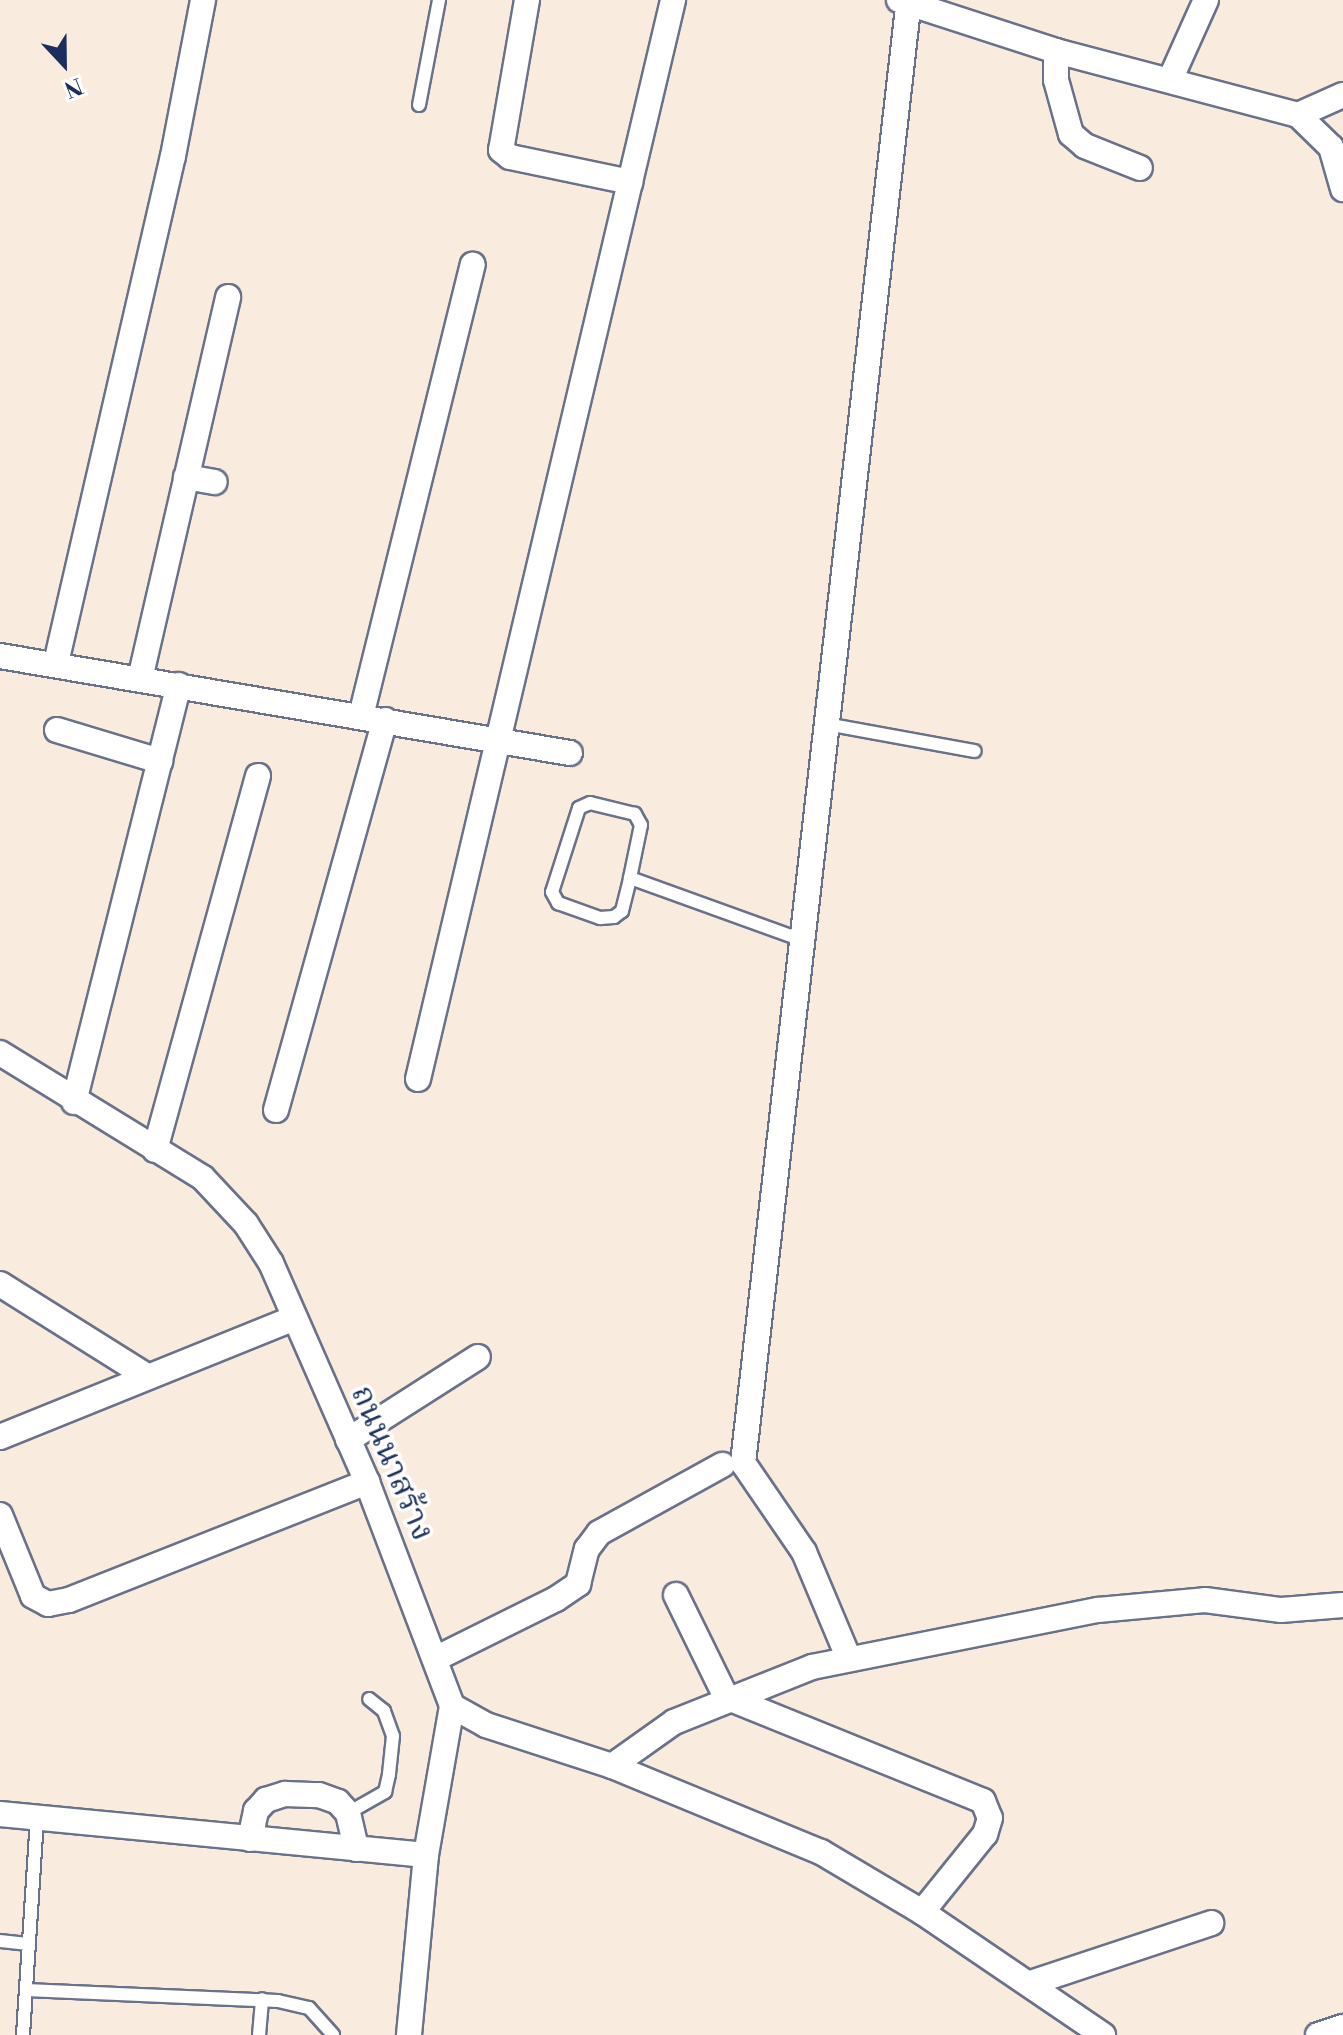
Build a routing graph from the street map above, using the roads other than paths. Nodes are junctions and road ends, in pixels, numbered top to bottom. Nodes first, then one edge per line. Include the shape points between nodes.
1 (203, 0) edge
2 (439, 0) edge
3 (527, 0) edge
4 (673, 0) edge
5 (1206, 0) edge
6 (905, 1) edge
7 (1056, 51) junction
8 (1170, 80) junction
9 (1343, 95) edge
10 (419, 105) dead end
11 (1298, 115) junction
12 (1140, 168) dead end
13 (630, 182) junction
14 (1343, 189) edge
15 (473, 265) dead end
16 (228, 297) dead end
17 (186, 477) junction
18 (215, 482) dead end
19 (0, 656) edge
20 (56, 663) junction
21 (140, 679) junction
22 (179, 685) junction
23 (373, 718) junction
24 (826, 724) junction
25 (57, 730) dead end
26 (497, 741) junction
27 (975, 751) dead end
28 (570, 753) dead end
29 (160, 761) junction
30 (258, 776) dead end
31 (630, 878) junction
32 (802, 940) junction
33 (0, 1053) edge
34 (418, 1079) dead end
35 (74, 1102) junction
36 (276, 1110) dead end
37 (155, 1150) junction
38 (0, 1284) edge
39 (294, 1318) junction
40 (478, 1357) dead end
41 (148, 1377) junction
42 (0, 1437) edge
43 (348, 1440) junction
44 (722, 1465) dead end
45 (367, 1482) junction
46 (0, 1515) edge
47 (676, 1595) dead end
48 (1343, 1605) edge
49 (435, 1659) junction
50 (849, 1659) junction
51 (726, 1697) junction
52 (369, 1699) dead end
53 (452, 1706) junction
54 (612, 1766) junction
55 (348, 1813) junction
56 (0, 1814) edge
57 (37, 1818) junction
58 (250, 1839) junction
59 (356, 1849) junction
60 (426, 1855) junction
61 (922, 1912) junction
62 (1211, 1923) dead end
63 (0, 1941) edge
64 (29, 1944) junction
65 (1031, 1983) junction
66 (26, 1990) junction
67 (262, 1999) junction
68 (1343, 2027) edge
69 (23, 2035) edge
70 (259, 2035) edge
71 (333, 2035) edge
72 (409, 2035) edge
73 (1103, 2035) edge
74 (1318, 2035) edge

1 - 20 street via 173,156
2 - 10 lane
3 - 13 street via 501,150 510,157
4 - 13 street
5 - 8 street
6 - 7 street
6 - 24 street
7 - 8 street
7 - 12 street via 1056,80 1071,134 1085,146
8 - 11 street
9 - 11 street
11 - 14 street via 1331,147
13 - 26 street
15 - 23 street
16 - 17 street
17 - 18 street
17 - 21 street
19 - 20 street
20 - 21 street
21 - 22 street
22 - 23 street
22 - 29 street
23 - 26 street
23 - 36 street
24 - 27 lane
24 - 32 street
25 - 29 street
26 - 28 street
26 - 34 street
29 - 35 street
30 - 37 street
31 - 31 lane via 641,825 635,814 590,803 579,808 554,899 600,918 614,917 622,911
31 - 32 lane
32 - 50 street via 743,1463 804,1552
33 - 35 street, ถนนนาสร้าง
35 - 37 street, ถนนนาสร้าง
37 - 39 street, ถนนนาสร้าง via 203,1178 246,1224 271,1263
38 - 41 street
39 - 41 street
39 - 43 street, ถนนนาสร้าง
40 - 43 street
41 - 42 street
43 - 45 street, ถนนนาสร้าง
44 - 49 street via 599,1533 587,1549 578,1584 556,1599
45 - 46 street via 48,1604 33,1596
45 - 49 street, ถนนนาสร้าง
47 - 51 street
48 - 50 street via 1281,1610 1205,1600 1098,1610
49 - 53 street, ถนนนาสร้าง
50 - 51 street
51 - 54 street via 674,1722
51 - 61 street via 983,1801 990,1818 985,1834
52 - 55 lane via 384,1711 393,1736 389,1774 385,1792
53 - 54 street via 486,1725
53 - 60 street, ถนนนาสร้าง
54 - 61 street via 821,1852
55 - 58 street via 338,1802 319,1795 285,1794 256,1811
55 - 59 street
56 - 57 street
57 - 58 street
57 - 64 lane
58 - 59 street
59 - 60 street
60 - 72 street, ถนนนาสร้าง
61 - 65 street
62 - 65 street
63 - 64 lane
64 - 66 lane
65 - 73 street
66 - 67 lane
66 - 69 lane
67 - 70 lane
67 - 71 lane via 309,2008
68 - 74 street

